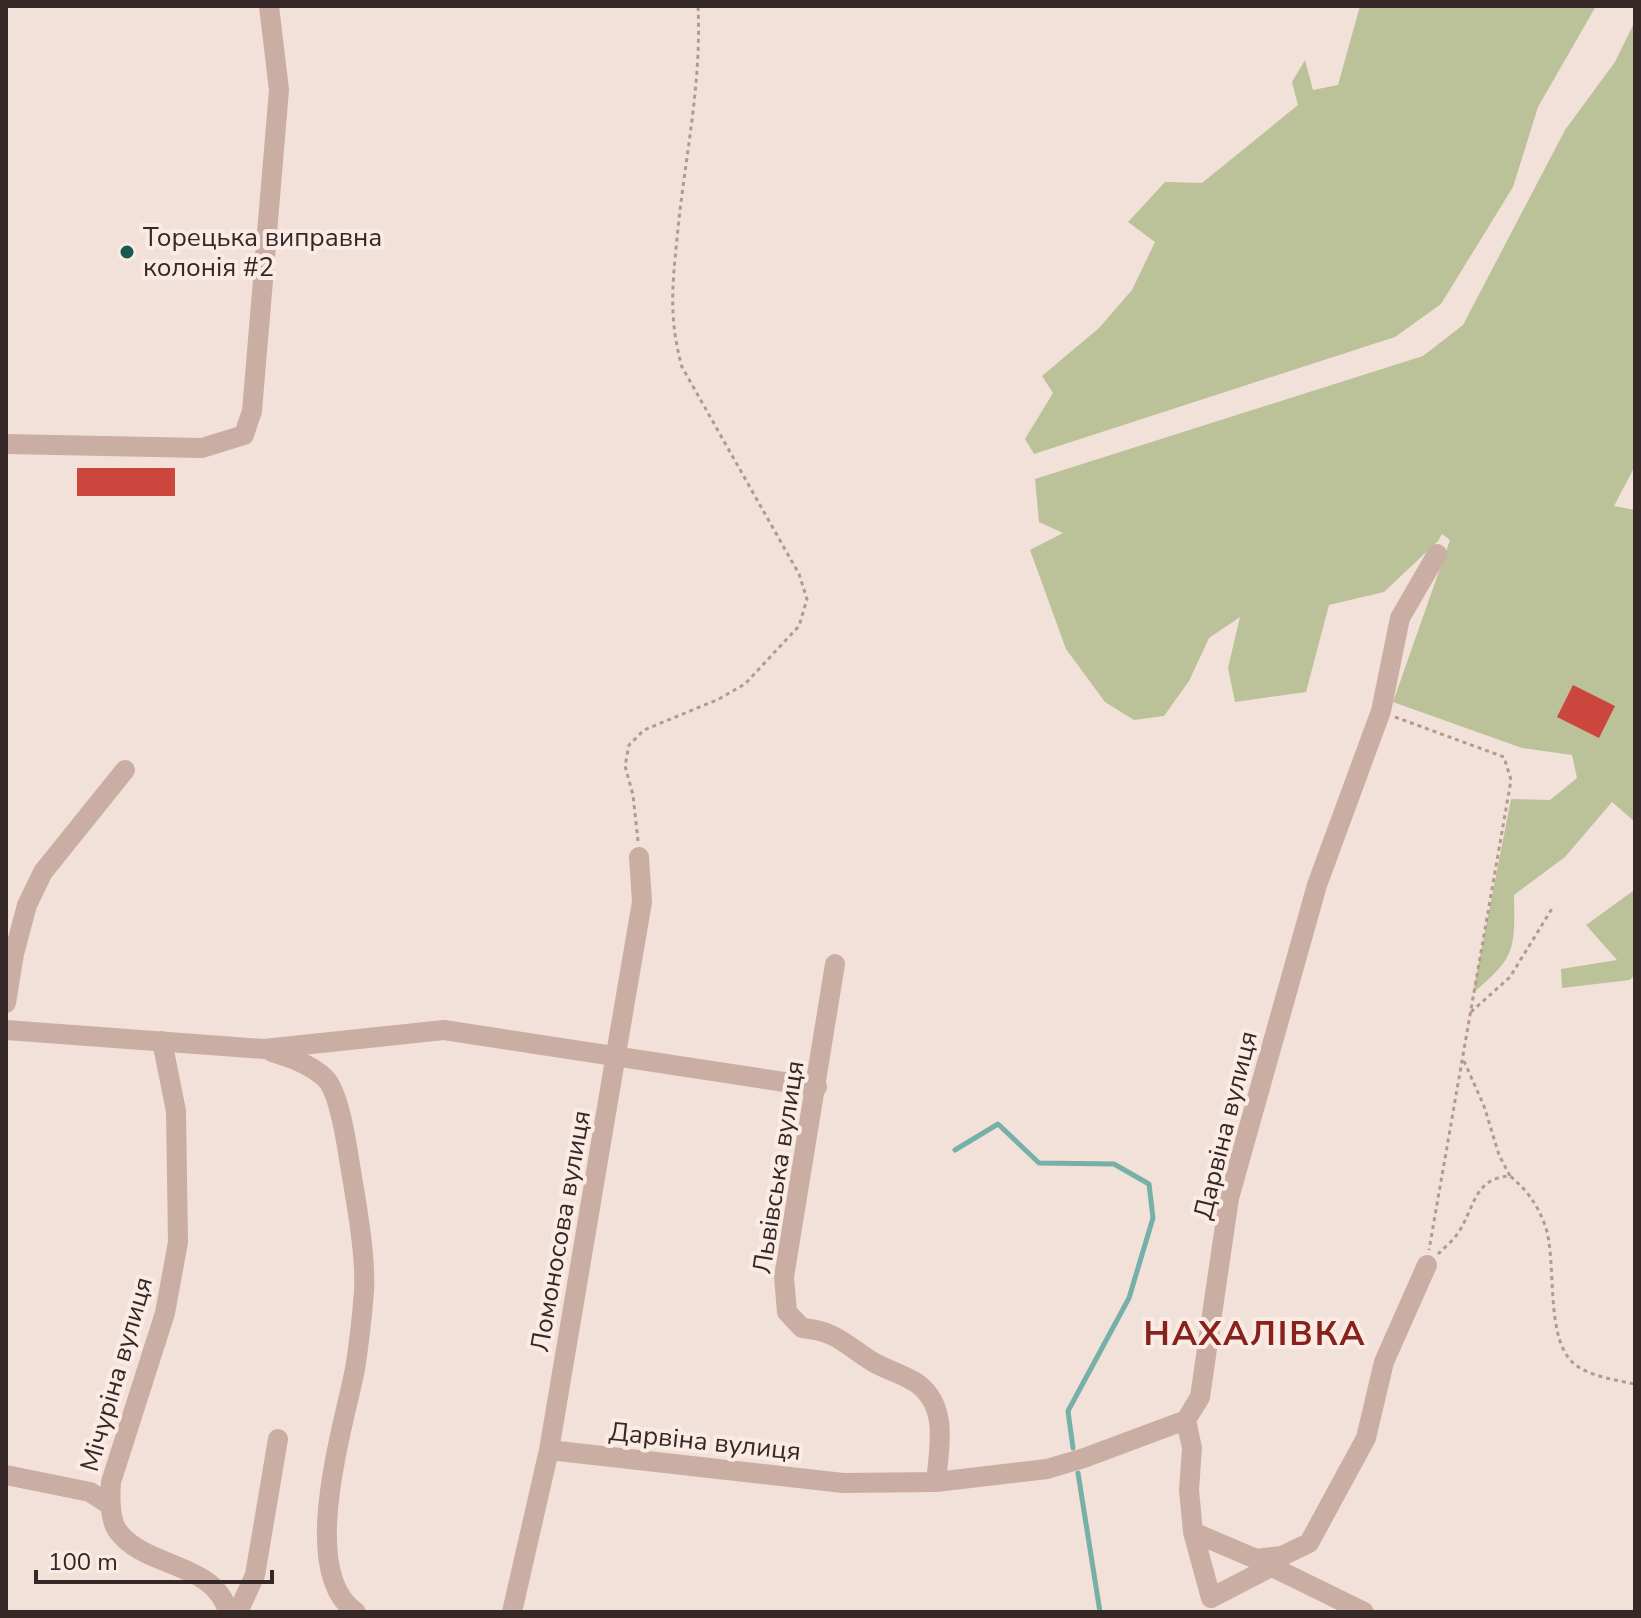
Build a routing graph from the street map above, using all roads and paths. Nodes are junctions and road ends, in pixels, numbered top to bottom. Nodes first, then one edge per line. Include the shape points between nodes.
1 (269, 6) edge
2 (698, 6) edge
3 (6, 444) edge
4 (1437, 554) dead end
5 (1381, 711) junction
6 (125, 770) dead end
7 (639, 857) joint
8 (1553, 907) dead end
9 (835, 964) dead end
10 (6, 1003) edge
11 (1471, 1012) junction
12 (6, 1030) edge
13 (162, 1041) junction
14 (264, 1049) junction
15 (616, 1054) junction
16 (1463, 1059) junction
17 (817, 1087) junction
18 (1510, 1176) junction
19 (1427, 1265) junction
20 (1635, 1384) edge
21 (1186, 1420) junction
22 (278, 1439) dead end
23 (549, 1450) junction
24 (6, 1475) edge
25 (936, 1482) junction
26 (110, 1505) junction
27 (1193, 1532) junction
28 (1264, 1563) junction
29 (228, 1612) edge
30 (238, 1612) edge
31 (356, 1612) edge
32 (512, 1612) edge
33 (1364, 1612) edge

1 - 3 street via 279,90 252,411 244,435 202,448
2 - 7 path via 697,86 671,304 674,340 682,367 799,574 807,599 799,626 745,684 644,730 629,745 625,766
4 - 5 street, Дарвіна вулиця via 1400,618
5 - 11 path via 1504,757 1511,780
5 - 21 street, Дарвіна вулиця via 1317,885 1229,1198 1200,1397
6 - 10 street via 43,872 27,905
7 - 15 street, Ломоносова вулиця via 642,902
8 - 11 path via 1510,977
9 - 17 street, Львівська вулиця
11 - 16 path
12 - 13 street
13 - 14 street
13 - 26 street, Мічуріна вулиця via 176,1111 178,1242 165,1313 111,1482
14 - 15 street via 444,1030
14 - 31 street via 301,1062 328,1080 342,1120 356,1202 364,1288 355,1368 332,1470 326,1547 333,1579
15 - 17 street
15 - 23 street, Ломоносова вулиця
16 - 18 path
16 - 19 path
17 - 25 street, Львівська вулиця via 784,1277 787,1312 802,1328 821,1329 848,1342 932,1397 941,1421
18 - 19 path via 1496,1177 1481,1188 1459,1233
18 - 20 path via 1530,1193 1546,1228 1565,1355 1590,1373
19 - 28 street via 1384,1362 1366,1438 1309,1543
21 - 25 street, Дарвіна вулиця via 1047,1469
21 - 27 street via 1192,1448
22 - 30 street via 255,1575
23 - 25 street, Дарвіна вулиця via 843,1483
23 - 32 street, Ломоносова вулиця
24 - 26 street via 90,1492
26 - 29 street, Мічуріна вулиця via 116,1528 130,1543 203,1578 224,1598
27 - 28 street
27 - 28 street via 1211,1598
28 - 33 street

